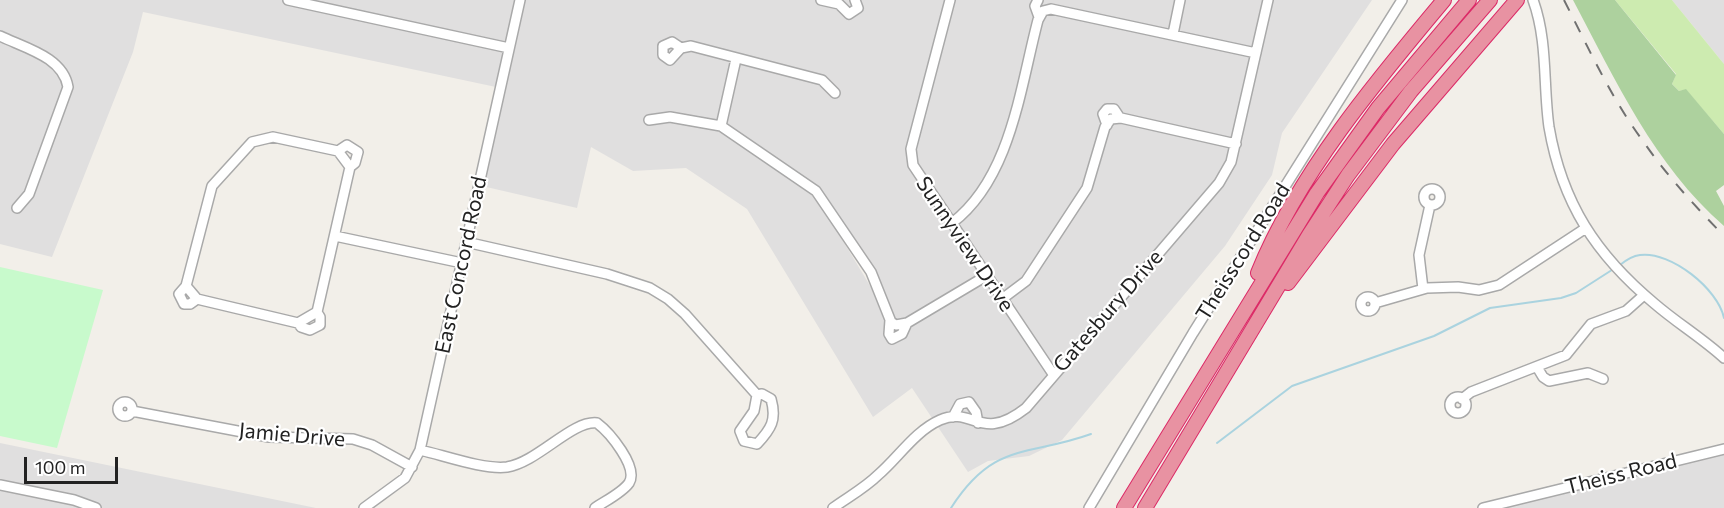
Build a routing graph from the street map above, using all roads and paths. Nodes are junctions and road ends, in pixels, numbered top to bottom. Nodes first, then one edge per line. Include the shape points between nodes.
1 (288, 0) edge
2 (520, 0) edge
3 (821, 0) edge
4 (855, 0) edge
5 (950, 0) edge
6 (1038, 0) edge
7 (1049, 0) edge
8 (1180, 0) edge
9 (1268, 0) edge
10 (1402, 0) edge
11 (1444, 0) edge
12 (1469, 0) edge
13 (1490, 0) edge
14 (1517, 0) edge
15 (1533, 0) edge
16 (842, 2) edge
17 (1054, 9) junction
18 (1039, 17) junction
19 (1173, 34) junction
20 (0, 36) edge
21 (509, 48) junction
22 (681, 48) dead end
23 (1256, 53) junction
24 (736, 59) junction
25 (835, 93) dead end
26 (649, 120) dead end
27 (721, 126) junction
28 (1236, 144) junction
29 (1430, 205) dead end
30 (17, 208) dead end
31 (952, 223) junction
32 (1586, 228) junction
33 (335, 236) junction
34 (466, 242) junction
35 (462, 263) junction
36 (986, 276) junction
37 (1423, 289) junction
38 (1644, 295) junction
39 (1002, 299) junction
40 (1375, 303) dead end
41 (1268, 304) junction
42 (1243, 311) junction
43 (317, 312) junction
44 (298, 323) junction
45 (1724, 358) edge
46 (1537, 367) junction
47 (1053, 374) junction
48 (1603, 379) dead end
49 (757, 395) junction
50 (1462, 399) dead end
51 (132, 411) dead end
52 (952, 417) junction
53 (978, 423) junction
54 (1724, 449) edge
55 (420, 450) junction
56 (412, 467) junction
57 (0, 485) edge
58 (96, 508) edge
59 (364, 508) edge
60 (594, 508) edge
61 (833, 508) edge
62 (1089, 508) edge
63 (1125, 508) edge
64 (1145, 508) edge
65 (1483, 508) edge

1 - 21 street
2 - 21 street, East Concord Road
3 - 16 street
4 - 16 street via 858,8 853,13 845,12
5 - 31 street, Sunnyview Drive via 911,149 913,165
6 - 18 street via 1035,6
7 - 17 street
8 - 19 street
9 - 23 street, Gatesbury Drive
10 - 62 street, Theisscord Road via 1193,333
11 - 42 highway via 1318,165 1273,238
12 - 42 highway via 1337,164
13 - 41 highway via 1369,147
14 - 41 highway via 1393,144 1296,274
15 - 32 street via 1542,36 1548,115 1557,163 1568,197
17 - 18 street via 1043,11
17 - 19 street
18 - 31 street via 1001,158 980,194
19 - 23 street
20 - 30 street via 56,63 68,87 29,194
21 - 34 street, East Concord Road
22 - 24 street via 691,46
23 - 28 street, Gatesbury Drive
24 - 25 street via 822,80
24 - 27 street
26 - 27 street via 669,117
27 - 36 street via 816,190 871,272 890,321 896,326
28 - 39 street via 1111,119 1087,188 1026,281
28 - 47 street, Gatesbury Drive via 1232,162 1219,183
29 - 37 street via 1418,260
31 - 36 street, Sunnyview Drive
32 - 37 street via 1499,285 1479,290 1446,286
32 - 38 street
33 - 35 street
33 - 43 street
33 - 44 street via 350,166 338,151 273,137 252,142 212,186 186,286 197,300
34 - 35 street, East Concord Road
34 - 49 street via 615,276 650,288 685,314
35 - 55 street, East Concord Road
36 - 39 street, Sunnyview Drive
37 - 40 street
38 - 45 street
38 - 46 street via 1626,310 1591,324 1566,355
39 - 47 street, Sunnyview Drive
41 - 64 highway
42 - 63 highway
43 - 44 street
43 - 44 street via 321,321 318,328 305,329
46 - 48 street via 1549,381 1588,373
46 - 50 street
47 - 53 street, Gatesbury Drive via 1026,408 1010,421 996,426
49 - 49 street via 754,411 740,431 744,441 757,444 773,427 774,411 771,399
51 - 56 street, Jamie Drive via 269,437 353,439
52 - 53 street, Gatesbury Drive
52 - 53 street via 960,405 969,402
52 - 61 street via 927,426 876,478
54 - 65 street, Theiss Road
55 - 56 street, East Concord Road
55 - 60 street via 505,467 530,460 583,424 597,423 631,470 628,485
56 - 59 street, East Concord Road via 400,483
57 - 58 street

